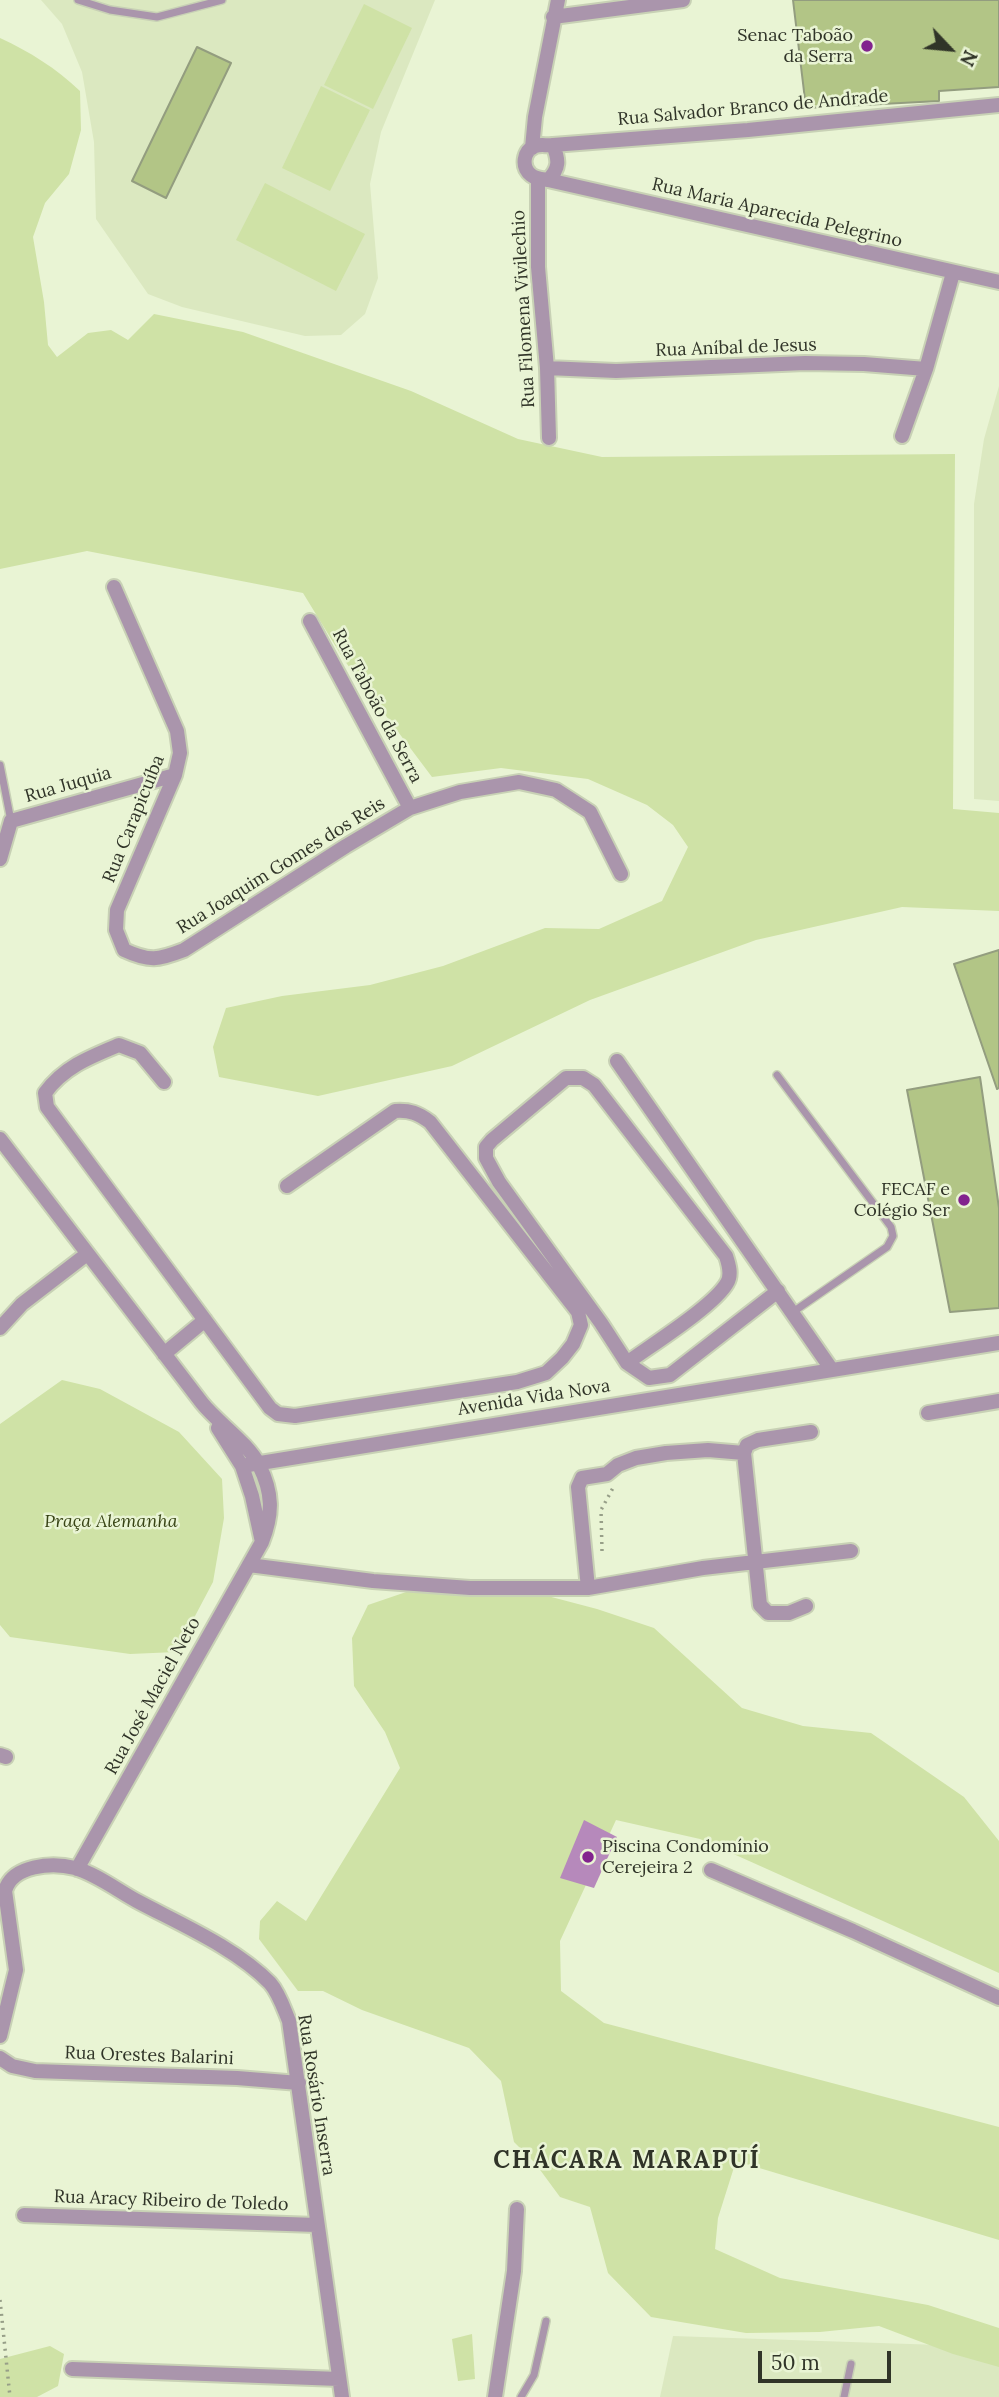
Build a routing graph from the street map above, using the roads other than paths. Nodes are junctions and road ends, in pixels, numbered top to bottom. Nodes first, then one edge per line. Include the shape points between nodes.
1 (78, 0) edge
2 (222, 0) edge
3 (558, 0) edge
4 (683, 0) edge
5 (553, 17) junction
6 (999, 105) edge
7 (553, 145) junction
8 (532, 148) junction
9 (543, 179) junction
10 (953, 273) junction
11 (999, 282) edge
12 (548, 368) junction
13 (926, 369) junction
14 (902, 436) dead end
15 (549, 438) dead end
16 (114, 587) dead end
17 (310, 621) dead end
18 (0, 765) edge
19 (175, 775) junction
20 (410, 808) junction
21 (11, 821) junction
22 (0, 859) edge
23 (621, 874) dead end
24 (124, 950) joint
25 (617, 1060) dead end
26 (777, 1075) dead end
27 (164, 1082) dead end
28 (0, 1139) edge
29 (287, 1186) dead end
30 (87, 1254) junction
31 (778, 1292) junction
32 (793, 1312) junction
33 (205, 1320) junction
34 (0, 1328) edge
35 (999, 1343) edge
36 (164, 1354) junction
37 (627, 1363) junction
38 (832, 1370) junction
39 (999, 1401) edge
40 (209, 1412) junction
41 (928, 1413) dead end
42 (811, 1432) dead end
43 (744, 1452) junction
44 (258, 1462) junction
45 (242, 1466) junction
46 (262, 1542) junction
47 (851, 1551) dead end
48 (757, 1563) junction
49 (249, 1565) junction
50 (587, 1588) junction
51 (806, 1606) dead end
52 (77, 1869) junction
53 (711, 1870) dead end
54 (999, 1998) edge
55 (0, 2036) edge
56 (0, 2058) edge
57 (299, 2083) junction
58 (517, 2209) dead end
59 (24, 2215) dead end
60 (316, 2225) junction
61 (546, 2321) dead end
62 (851, 2364) dead end
63 (72, 2368) dead end
64 (339, 2379) junction
65 (342, 2397) edge
66 (495, 2397) edge
67 (521, 2397) edge
68 (844, 2397) edge

1 - 2 lane via 157,17
3 - 5 street
4 - 5 street
5 - 8 street
6 - 7 street, Rua Salvador Branco de Andrade
7 - 8 street
7 - 9 street via 557,170
8 - 9 street via 525,157 525,168
9 - 10 street, Rua Maria Aparecida Pelegrino
9 - 12 street, Rua Filomena Vivilechio via 538,267
10 - 11 street, Rua Maria Aparecida Pelegrino
10 - 13 street
12 - 13 street, Rua Aníbal de Jesus via 629,370 817,363
12 - 15 street, Rua Filomena Vivilechio
13 - 14 street
16 - 19 street, Rua Carapicuíba via 177,732 180,753
17 - 20 street, Rua Taboão da Serra
18 - 21 lane
19 - 21 street, Rua Juquia
19 - 24 street, Rua Carapicuíba via 117,910 116,930
20 - 23 street, Rua Joaquim Gomes dos Reis via 460,792 519,782 556,790 590,812
20 - 24 street, Rua Joaquim Gomes dos Reis via 184,950 158,960
21 - 22 street
25 - 31 street
26 - 32 lane via 891,1227 893,1236 887,1247
27 - 33 street via 140,1053 119,1045 74,1064 54,1081 45,1093 47,1107
28 - 30 street, Rua José Maciel Neto
29 - 33 street via 396,1111 421,1115 578,1312 581,1325 573,1344 546,1373 517,1382 286,1416 270,1408
30 - 34 street via 22,1304
30 - 36 street, Rua José Maciel Neto
31 - 32 street
31 - 37 street via 670,1375 649,1378
32 - 38 street
33 - 36 street
35 - 38 street, Avenida Vida Nova
36 - 40 street, Rua José Maciel Neto
37 - 37 street via 486,1158 492,1140 566,1078 583,1078 594,1085 726,1256 729,1267 729,1281 714,1299
38 - 44 street, Avenida Vida Nova
39 - 41 street
40 - 44 street, Rua José Maciel Neto
40 - 45 street, Rua José Maciel Neto
42 - 43 street via 758,1440
43 - 48 street
43 - 50 street via 666,1453 636,1458 607,1474 582,1478 578,1487
44 - 45 street, Avenida Vida Nova
44 - 46 street, Rua José Maciel Neto via 271,1502
45 - 46 street, Rua José Maciel Neto
46 - 49 street, Rua José Maciel Neto
47 - 48 street
48 - 50 street
48 - 51 street via 760,1605 768,1613 789,1613
49 - 50 street via 470,1588
49 - 52 street, Rua José Maciel Neto
52 - 55 street via 44,1867 10,1879 5,1898 16,1970
52 - 57 street, Rua Rosário Inserra via 224,1950 272,1985 289,2021
53 - 54 street
56 - 57 street, Rua Orestes Balarini via 35,2071
57 - 60 street, Rua Rosário Inserra
58 - 66 street via 514,2270
59 - 60 street, Rua Aracy Ribeiro de Toledo
60 - 64 street, Rua Rosário Inserra
61 - 67 lane via 534,2375
62 - 68 lane
63 - 64 street
64 - 65 street, Rua Rosário Inserra

